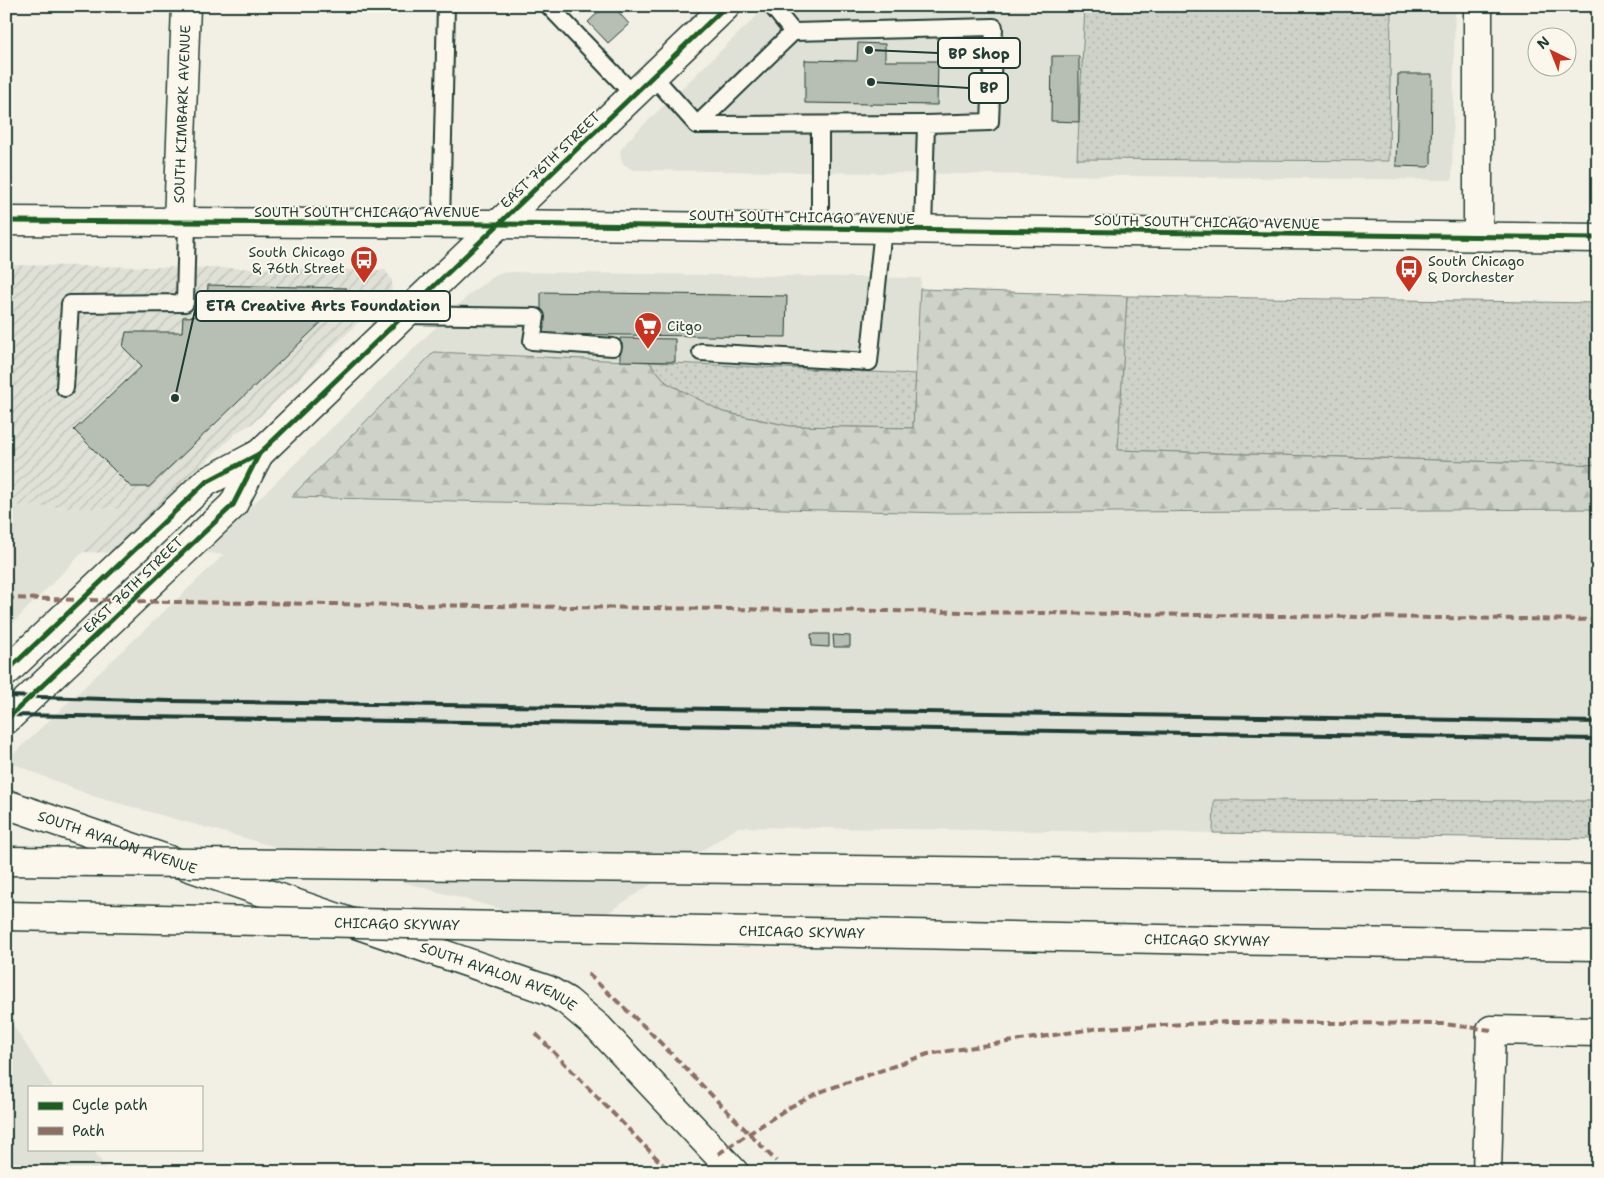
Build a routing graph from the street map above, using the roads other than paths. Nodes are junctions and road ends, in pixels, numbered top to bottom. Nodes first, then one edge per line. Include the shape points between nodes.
1 (186, 6) edge
2 (446, 6) edge
3 (549, 6) edge
4 (726, 6) edge
5 (772, 6) edge
6 (1478, 6) edge
7 (793, 32) junction
8 (653, 76) junction
9 (634, 95) junction
10 (926, 124) junction
11 (697, 125) junction
12 (820, 125) junction
13 (6, 221) edge
14 (182, 222) junction
15 (441, 224) junction
16 (498, 224) junction
17 (820, 228) junction
18 (882, 229) junction
19 (923, 230) junction
20 (1478, 236) junction
21 (1598, 238) edge
22 (404, 315) junction
23 (613, 347) dead end
24 (701, 352) dead end
25 (65, 388) dead end
26 (259, 454) junction
27 (6, 672) edge
28 (6, 720) edge
29 (6, 804) edge
30 (6, 861) edge
31 (1598, 879) edge
32 (6, 916) edge
33 (1598, 946) edge
34 (1598, 1032) edge
35 (734, 1172) edge
36 (1487, 1172) edge

1 - 14 main road, SOUTH KIMBARK AVENUE
2 - 15 lane
3 - 9 lane
4 - 8 main road, EAST 76TH STREET
5 - 7 lane
6 - 20 main road
7 - 10 lane via 994,27 990,122
7 - 11 lane
8 - 9 main road, EAST 76TH STREET
8 - 11 lane
9 - 16 main road, EAST 76TH STREET
10 - 12 lane
10 - 19 lane
11 - 12 lane
12 - 17 lane
13 - 14 main road, SOUTH SOUTH CHICAGO AVENUE
14 - 15 main road, SOUTH SOUTH CHICAGO AVENUE
14 - 25 lane via 186,304 70,304
15 - 16 main road, SOUTH SOUTH CHICAGO AVENUE
16 - 17 main road, SOUTH SOUTH CHICAGO AVENUE
16 - 22 main road, EAST 76TH STREET
17 - 18 main road, SOUTH SOUTH CHICAGO AVENUE
18 - 19 main road, SOUTH SOUTH CHICAGO AVENUE
18 - 24 lane via 869,362
19 - 20 main road, SOUTH SOUTH CHICAGO AVENUE
20 - 21 main road, SOUTH SOUTH CHICAGO AVENUE
22 - 23 lane via 536,317 532,342
22 - 26 main road, EAST 76TH STREET
26 - 27 main road, EAST 76TH STREET via 206,482
26 - 28 main road, EAST 76TH STREET via 233,505
29 - 35 main road, SOUTH AVALON AVENUE via 548,990 567,1001 598,1028
30 - 31 main road, bridge
32 - 33 main road, CHICAGO SKYWAY, bridge
34 - 36 main road via 1491,1030

